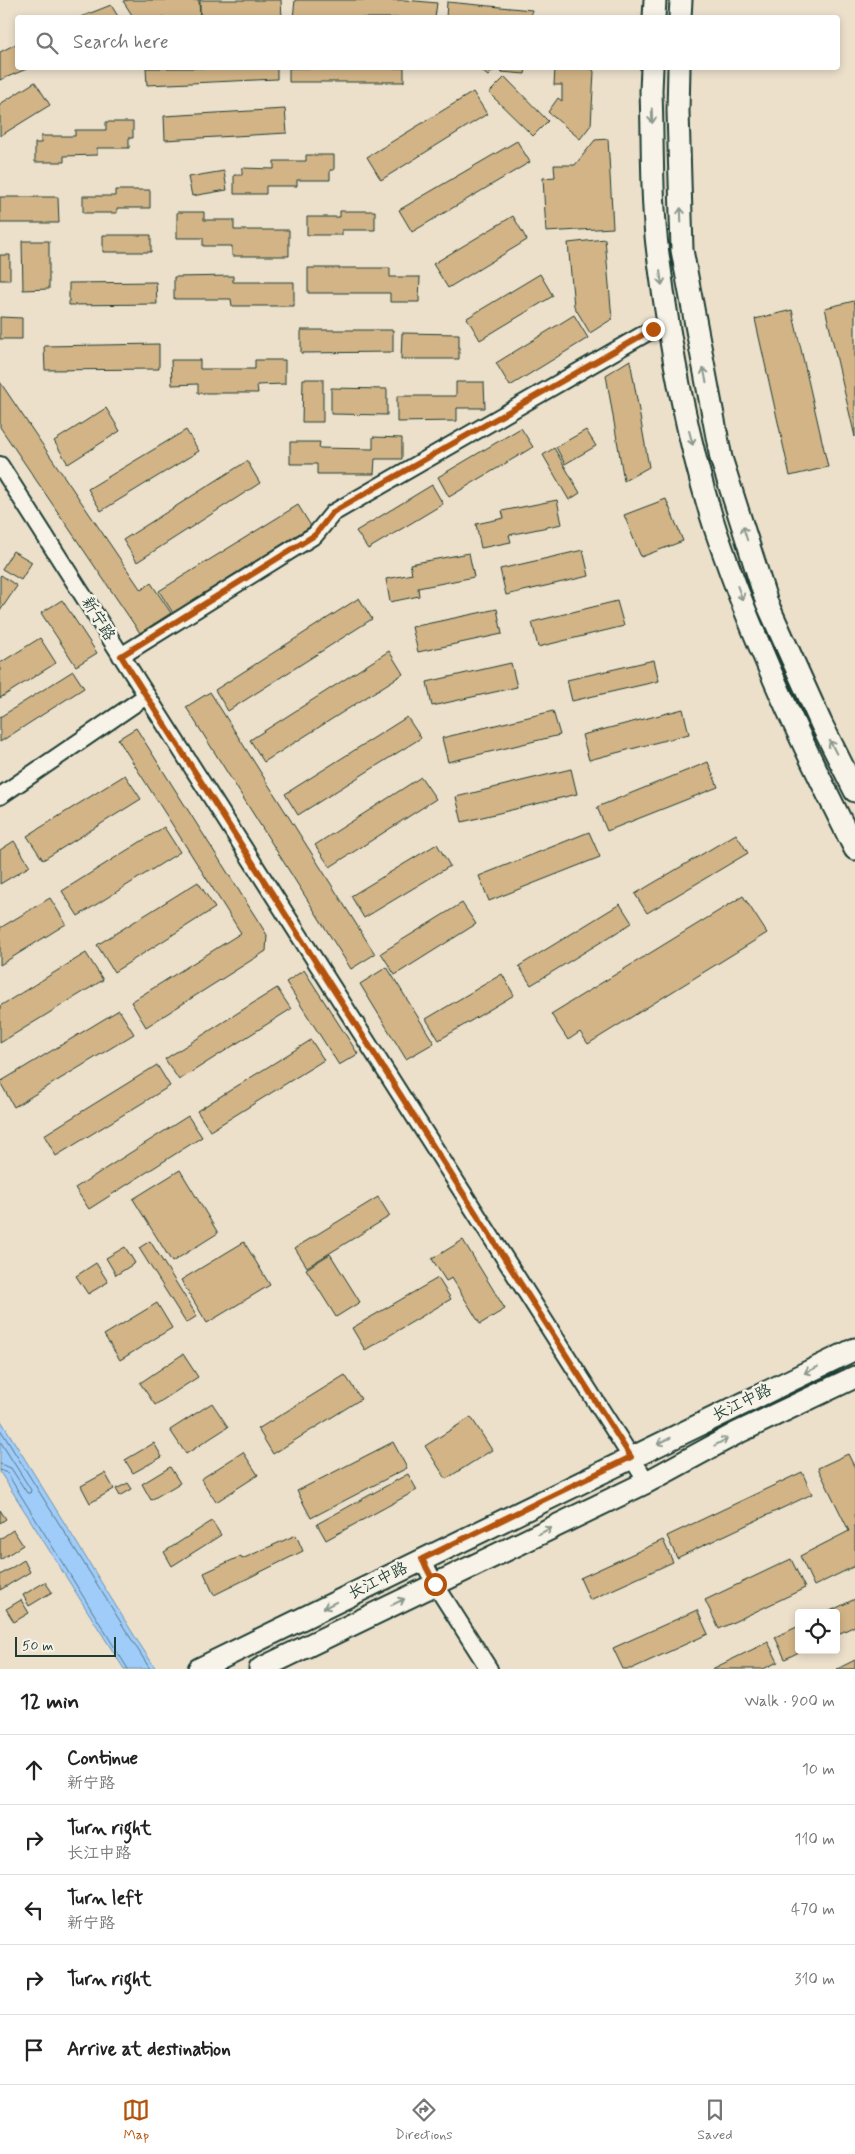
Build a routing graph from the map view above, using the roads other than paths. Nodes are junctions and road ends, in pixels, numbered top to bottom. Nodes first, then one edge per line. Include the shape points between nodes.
1 (655, 0) edge
2 (681, 0) edge
3 (654, 15) edge
4 (680, 15) edge
5 (652, 70) edge
6 (679, 70) edge
7 (668, 326) junction
8 (0, 465) edge
9 (121, 656) junction
10 (146, 696) junction
11 (855, 791) edge
12 (0, 796) edge
13 (855, 849) edge
14 (855, 1349) edge
15 (855, 1377) edge
16 (631, 1457) junction
17 (646, 1482) junction
18 (422, 1559) junction
19 (435, 1584) junction
20 (199, 1669) edge
21 (260, 1669) edge
22 (489, 1669) edge

1 - 3 main road
2 - 4 main road
5 -> 7 main road via 657,251
11 -> 6 main road via 767,603 721,458 682,250
7 - 9 street via 653,329 333,512 315,535
7 -> 13 main road via 690,433 716,530 801,742
8 - 9 street, 新宁路
9 - 10 street, 新宁路
10 - 12 street
10 - 16 street, 新宁路
14 -> 16 main road, 长江中路
17 -> 15 main road, 长江中路 via 737,1433
16 - 17 street, 新宁路
16 - 18 main road, 长江中路
19 -> 17 main road, 长江中路
18 - 19 street
18 -> 20 main road, 长江中路
21 -> 19 main road, 长江中路
19 - 22 street

